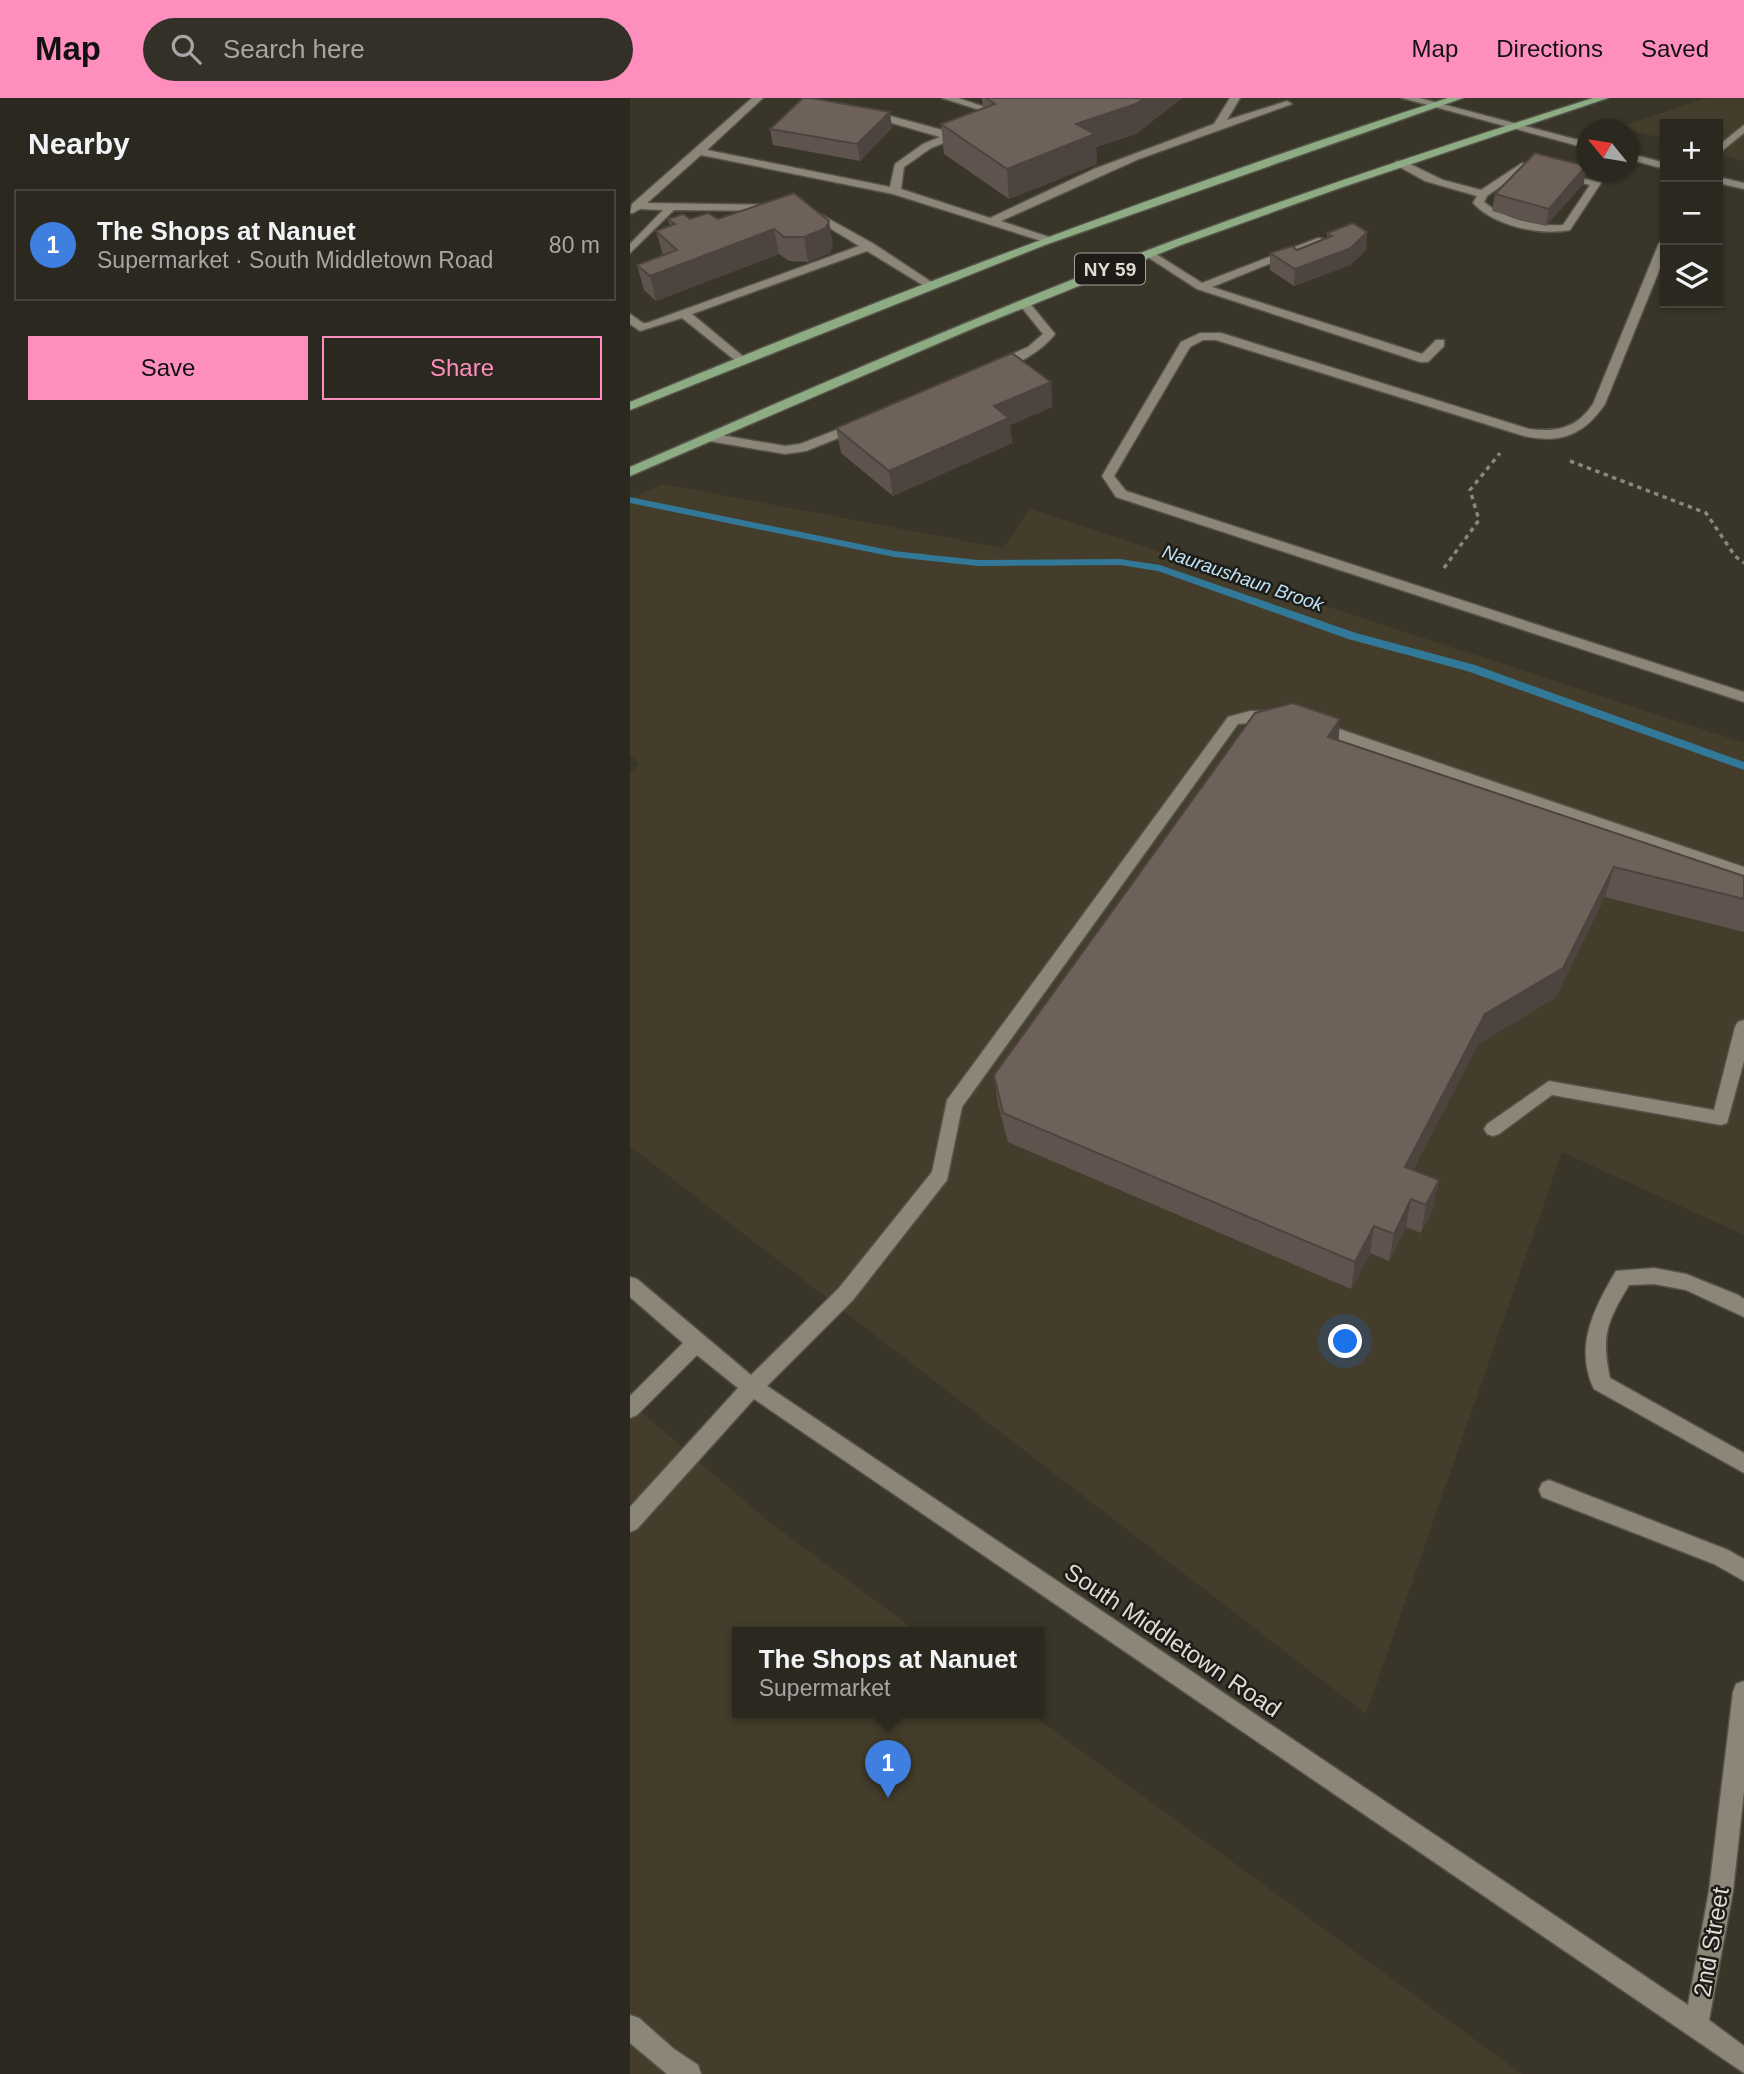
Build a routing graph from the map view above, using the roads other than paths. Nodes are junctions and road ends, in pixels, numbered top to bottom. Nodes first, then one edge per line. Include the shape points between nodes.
1 (758, 98) edge
2 (947, 98) edge
3 (1000, 98) edge
4 (1235, 98) edge
5 (1406, 98) edge
6 (1458, 98) edge
7 (1603, 98) edge
8 (1287, 104) dead end
9 (1435, 105) junction
10 (853, 110) edge
11 (989, 110) junction
12 (979, 117) edge
13 (1219, 124) junction
14 (1514, 126) junction
15 (1744, 128) edge
16 (1576, 142) edge
17 (1723, 147) edge
18 (698, 151) junction
19 (1639, 159) edge
20 (1399, 163) junction
21 (1660, 165) edge
22 (1723, 181) edge
23 (1596, 183) joint
24 (1744, 186) edge
25 (894, 191) junction
26 (1483, 194) junction
27 (672, 206) junction
28 (633, 209) edge
29 (989, 223) junction
30 (1048, 240) junction
31 (1322, 240) edge
32 (1664, 245) edge
33 (870, 246) junction
34 (631, 248) edge
35 (1149, 254) junction
36 (930, 285) junction
37 (1201, 287) junction
38 (1024, 303) junction
39 (684, 314) junction
40 (630, 317) edge
41 (1440, 343) dead end
42 (741, 361) junction
43 (978, 373) edge
44 (630, 406) edge
45 (865, 422) edge
46 (709, 437) junction
47 (630, 472) edge
48 (1744, 696) edge
49 (1744, 873) edge
50 (1744, 1027) edge
51 (1493, 1129) dead end
52 (630, 1285) edge
53 (1744, 1309) edge
54 (696, 1343) junction
55 (752, 1387) junction
56 (630, 1409) edge
57 (1744, 1464) edge
58 (1549, 1490) dead end
59 (630, 1522) edge
60 (1744, 1571) edge
61 (1744, 1692) edge
62 (1696, 2025) junction
63 (630, 2027) edge
64 (1744, 2061) edge
65 (689, 2074) edge

1 - 18 street
2 - 11 street
3 - 11 street
4 - 13 street
5 - 9 street
6 - 9 main road, NY 59
7 - 14 main road, NY 59
8 - 13 street
9 - 14 street
9 - 30 main road, NY 59
10 - 25 street via 955,135 927,146 900,166
11 - 12 street
13 - 29 street via 1040,196
14 - 16 street
14 - 20 main road, NY 59
15 - 17 street
18 - 25 street
18 - 28 street
19 - 21 street
20 - 26 street via 1418,176
20 - 35 main road, NY 59
22 - 24 street
23 - 26 street via 1522,166
23 - 26 street via 1566,228 1553,231 1486,212 1478,203
25 - 29 street
27 - 28 street
27 - 33 street via 812,212
27 - 34 street
29 - 30 street
30 - 36 main road, NY 59
31 - 37 street
32 - 48 street via 1599,404 1589,421 1574,431 1528,433 1217,336 1200,337 1185,345 1108,476 1121,494
33 - 36 street
33 - 39 street
35 - 37 street
35 - 38 main road, NY 59
36 - 42 main road, NY 59
37 - 41 street via 1424,359
38 - 43 street via 1049,334 1045,341
38 - 46 main road, NY 59
39 - 40 street via 649,327 640,327
39 - 42 street
42 - 44 main road, NY 59
45 - 46 street via 802,448 785,450
46 - 47 main road, NY 59
49 - 55 street via 1298,720 1250,716 1233,720 953,1105 941,1175 846,1294
50 - 51 street via 1721,1118 1549,1088
52 - 54 street, South Middletown Road
53 - 57 street via 1676,1278 1623,1277 1604,1309 1594,1348 1601,1383
54 - 55 street, South Middletown Road
54 - 56 street
55 - 59 street
55 - 62 street, South Middletown Road
58 - 60 street via 1721,1557
61 - 62 street, 2nd Street via 1721,1891
62 - 64 street, South Middletown Road
63 - 65 street

